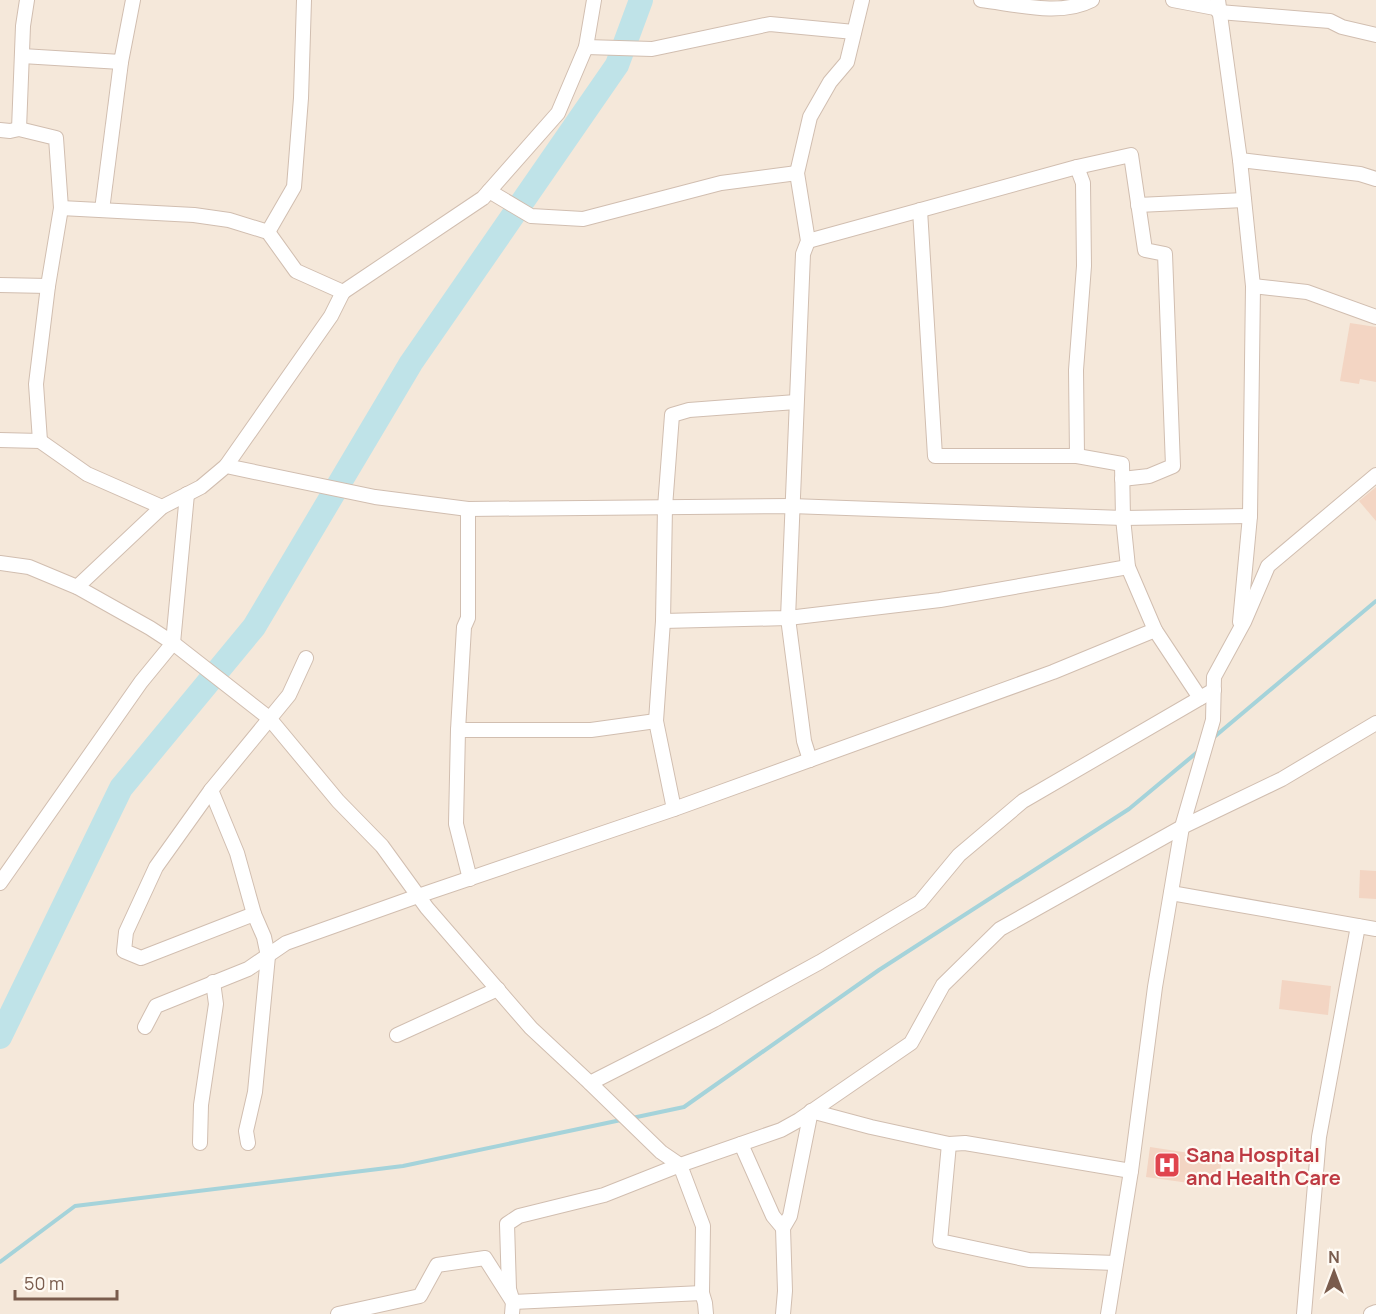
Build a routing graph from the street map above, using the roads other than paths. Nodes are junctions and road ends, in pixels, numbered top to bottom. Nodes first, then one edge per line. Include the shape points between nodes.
1 (27, 0) edge
2 (133, 0) edge
3 (304, 0) edge
4 (594, 0) edge
5 (862, 0) edge
6 (981, 0) edge
7 (1092, 0) edge
8 (1173, 0) edge
9 (1219, 6) edge
10 (854, 32) junction
11 (1376, 35) edge
12 (586, 47) junction
13 (22, 56) junction
14 (121, 62) junction
15 (20, 129) junction
16 (0, 130) edge
17 (1240, 160) junction
18 (1077, 167) junction
19 (797, 173) junction
20 (1376, 179) edge
21 (489, 191) junction
22 (1244, 200) junction
23 (1138, 205) junction
24 (61, 208) junction
25 (102, 210) junction
26 (920, 210) junction
27 (268, 232) junction
28 (808, 241) junction
29 (0, 285) edge
30 (48, 286) junction
31 (1253, 286) junction
32 (343, 292) junction
33 (1376, 317) edge
34 (796, 402) junction
35 (0, 440) edge
36 (40, 441) junction
37 (1077, 456) junction
38 (226, 466) junction
39 (1376, 475) edge
40 (1122, 479) junction
41 (187, 494) junction
42 (791, 506) junction
43 (162, 507) junction
44 (665, 507) junction
45 (468, 509) junction
46 (1250, 516) junction
47 (1123, 518) junction
48 (0, 563) edge
49 (1128, 567) junction
50 (77, 587) junction
51 (788, 618) junction
52 (663, 621) junction
53 (1155, 630) junction
54 (1239, 631) junction
55 (173, 643) junction
56 (306, 658) dead end
57 (1214, 690) junction
58 (1200, 698) junction
59 (269, 718) junction
60 (656, 721) junction
61 (1376, 723) edge
62 (458, 730) junction
63 (810, 760) junction
64 (211, 790) junction
65 (674, 809) junction
66 (1182, 827) junction
67 (470, 879) junction
68 (0, 883) edge
69 (1171, 893) junction
70 (418, 896) junction
71 (254, 914) junction
72 (1359, 926) junction
73 (1376, 929) edge
74 (268, 956) junction
75 (213, 982) junction
76 (498, 989) junction
77 (145, 1027) dead end
78 (397, 1035) dead end
79 (590, 1083) junction
80 (811, 1111) junction
81 (200, 1143) dead end
82 (248, 1143) dead end
83 (741, 1144) junction
84 (949, 1144) junction
85 (680, 1166) junction
86 (1131, 1171) junction
87 (783, 1228) junction
88 (1116, 1263) junction
89 (702, 1293) junction
90 (513, 1308) edge
91 (1376, 1312) edge
92 (338, 1314) edge
93 (706, 1314) edge
94 (783, 1314) edge
95 (1108, 1314) edge
96 (1304, 1314) edge
97 (1371, 1314) edge

1 - 13 street
2 - 14 street
3 - 27 street via 294,187
4 - 12 street
5 - 10 street
6 - 7 street via 1048,8 1083,5
8 - 9 street
9 - 11 street via 1330,21
9 - 17 street
10 - 12 street via 770,24 652,49
10 - 19 street via 847,62 810,117
12 - 21 street via 558,113
13 - 14 street
13 - 15 street
14 - 25 street
15 - 16 street
15 - 24 street via 56,138
17 - 20 street
17 - 22 street
18 - 23 street via 1131,155
18 - 26 street
18 - 37 street via 1083,183 1084,266 1076,370
19 - 21 street via 721,183 583,219 531,216
19 - 28 street
21 - 32 street
22 - 23 street
22 - 31 street
23 - 40 street via 1145,250 1165,254 1173,466 1149,476
24 - 25 street
24 - 30 street
25 - 27 street via 194,215
26 - 28 street
26 - 37 street via 935,456
27 - 32 street via 296,271
28 - 34 street via 803,254
29 - 30 street
30 - 36 street via 36,384
31 - 33 street via 1307,292
31 - 46 street
32 - 38 street via 331,316
34 - 42 street
34 - 44 street via 689,410 672,415
35 - 36 street
36 - 43 street via 87,474
37 - 40 street via 1122,464
38 - 41 street
38 - 45 street via 375,497
39 - 54 street via 1268,566
40 - 47 street
41 - 43 street
41 - 55 street
42 - 44 street
42 - 47 street
42 - 51 street
43 - 50 street
44 - 45 street
44 - 52 street
45 - 62 street via 468,618 464,627
46 - 47 street
46 - 54 street
47 - 49 street
48 - 50 street via 29,567
49 - 51 street via 940,600
49 - 53 street
50 - 55 street
51 - 52 street
51 - 63 street via 804,741
52 - 60 street
53 - 58 street
53 - 63 street via 1053,672
54 - 57 street via 1214,677
55 - 59 street
55 - 68 street via 141,682
56 - 59 street via 289,695
57 - 58 street
57 - 66 street via 1213,720
58 - 79 street via 1023,801 959,855 920,902 820,962
59 - 64 street
59 - 70 street via 338,801 382,846
60 - 62 street via 591,730
60 - 65 street
61 - 66 street via 1282,779
62 - 67 street via 456,824
63 - 65 street
64 - 71 street via 237,853
64 - 71 street via 156,867 126,932 124,951 141,958
65 - 67 street
66 - 69 street
66 - 80 street via 1000,929 943,985 910,1043
67 - 70 street
69 - 72 street
69 - 86 street
70 - 74 street via 286,943
70 - 76 street
71 - 74 street
72 - 73 street
72 - 96 street via 1319,1137
74 - 75 street via 248,969
74 - 82 street via 255,1092 246,1131
75 - 77 street via 156,1006
75 - 81 street via 216,1004 201,1105
76 - 78 street
76 - 79 street via 531,1028
79 - 85 street
80 - 83 street via 781,1130
80 - 84 street
80 - 87 street via 790,1216
83 - 85 street
83 - 87 street via 773,1216
84 - 86 street via 965,1143
84 - 88 street via 940,1241 1029,1260
85 - 89 street via 703,1226
85 - 90 street via 604,1195 519,1216 507,1224
86 - 88 street
87 - 94 street
88 - 95 street
89 - 90 street
89 - 93 street
90 - 92 street via 485,1258 437,1265 420,1296
91 - 97 street

